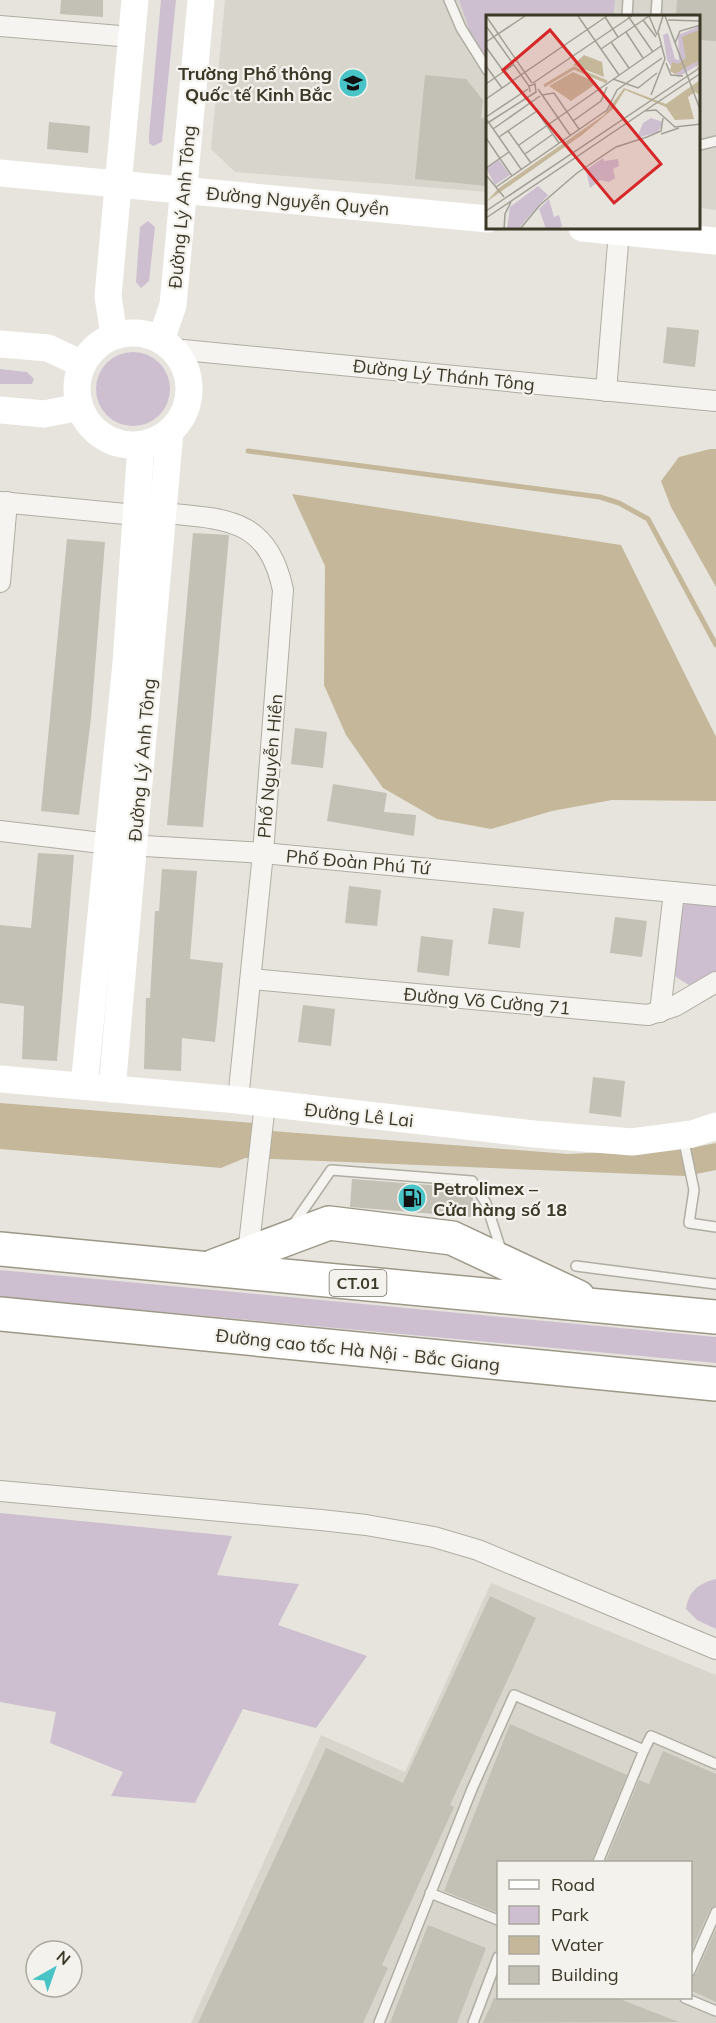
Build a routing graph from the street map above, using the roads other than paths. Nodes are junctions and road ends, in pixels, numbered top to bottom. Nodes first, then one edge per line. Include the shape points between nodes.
1 (135, 0) edge
2 (201, 0) edge
3 (449, 0) edge
4 (628, 0) edge
5 (657, 0) edge
6 (627, 15) edge
7 (656, 15) edge
8 (0, 26) edge
9 (132, 37) junction
10 (486, 68) edge
11 (716, 141) edge
12 (701, 145) edge
13 (0, 173) edge
14 (119, 184) junction
15 (183, 190) junction
16 (486, 219) edge
17 (615, 230) edge
18 (716, 241) edge
19 (114, 336) junction
20 (0, 344) edge
21 (167, 345) junction
22 (82, 364) junction
23 (606, 391) junction
24 (716, 401) edge
25 (80, 407) junction
26 (0, 410) edge
27 (170, 431) junction
28 (141, 445) junction
29 (4, 502) edge
30 (164, 513) junction
31 (136, 515) junction
32 (0, 582) edge
33 (138, 664) junction
34 (0, 831) edge
35 (122, 845) junction
36 (263, 853) junction
37 (674, 892) junction
38 (716, 896) edge
39 (251, 979) junction
40 (716, 982) edge
41 (660, 1012) junction
42 (0, 1079) edge
43 (84, 1086) junction
44 (112, 1089) junction
45 (238, 1100) junction
46 (265, 1104) junction
47 (716, 1126) edge
48 (683, 1138) junction
49 (716, 1227) edge
50 (282, 1240) junction
51 (0, 1249) edge
52 (248, 1253) junction
53 (504, 1261) junction
54 (576, 1266) dead end
55 (206, 1269) junction
56 (716, 1284) edge
57 (596, 1306) junction
58 (0, 1314) edge
59 (716, 1317) edge
60 (525, 1366) junction
61 (716, 1384) edge
62 (716, 1399) edge
63 (0, 1491) edge
64 (716, 1649) edge
65 (644, 1750) junction
66 (716, 1764) edge
67 (599, 1861) edge
68 (430, 1893) junction
69 (716, 1912) edge
70 (497, 1920) edge
71 (497, 1960) edge
72 (692, 1966) edge
73 (687, 1999) edge
74 (716, 2011) edge
75 (379, 2023) edge
76 (474, 2023) edge

1 - 9 street
2 - 15 street, Đường Lý Anh Tông
3 - 10 lane via 460,28
4 - 6 lane
5 - 7 lane
8 - 9 street
9 - 14 street
11 - 12 lane
13 - 14 street, Đường Nguyễn Quyền
14 - 15 street, Đường Nguyễn Quyền
14 - 19 street via 108,296
15 - 16 street, Đường Nguyễn Quyền
15 - 21 street, Đường Lý Anh Tông
17 - 18 street
17 - 23 street
19 - 21 street via 139,333
19 - 22 street via 93,349
20 - 22 street via 51,349
21 - 23 street, Đường Lý Thánh Tông
21 - 27 street via 184,366 189,391 185,411
22 - 25 street via 77,389
23 - 24 street, Đường Lý Thánh Tông
25 - 26 street via 48,414
25 - 28 street via 89,424 103,436 120,444
27 - 28 street
27 - 30 street, Đường Lý Anh Tông
28 - 31 street, Đường Lý Anh Tông
29 - 31 street
29 - 32 street
30 - 33 street, Đường Lý Anh Tông
30 - 36 street, Phố Nguyễn Hiền via 226,519 249,529 264,542 282,584 284,600
31 - 33 street, Đường Lý Anh Tông
33 - 35 street, Đường Lý Anh Tông
34 - 35 street, Phố Đoàn Phú Tứ
35 - 36 street, Phố Đoàn Phú Tứ
35 - 43 street, Đường Lý Anh Tông
35 - 44 street, Đường Lý Anh Tông
36 - 37 street, Phố Đoàn Phú Tứ
36 - 39 street, Phố Nguyễn Hiền
37 - 38 street, Phố Đoàn Phú Tứ
37 - 41 street
39 - 41 street, Đường Võ Cường 71 via 635,1014
39 - 45 street, Phố Nguyễn Hiền
40 - 41 street, Đường Võ Cường 71
42 - 43 street, Đường Lê Lai
43 - 44 street, Đường Lê Lai
44 - 45 street, Đường Lê Lai
45 - 46 street, Đường Lê Lai
46 - 48 street, Đường Lê Lai via 632,1142
46 - 52 street
47 - 48 street, Đường Lê Lai
48 - 49 lane via 694,1190 689,1223
50 - 52 highway
50 - 53 highway via 329,1223 452,1238
50 - 53 lane via 331,1170 471,1181 486,1203
51 - 55 highway, CT.01
52 - 55 highway
53 - 57 highway
54 - 56 lane
55 - 57 highway, CT.01
57 - 59 highway, CT.01
58 - 60 highway, Đường cao tốc Hà Nội - Bắc Giang
60 - 61 highway, Đường cao tốc Hà Nội - Bắc Giang
60 - 62 highway via 601,1388
63 - 64 street via 344,1522 434,1537 478,1550
65 - 66 lane via 651,1736
65 - 67 lane
65 - 68 lane via 514,1695
68 - 70 lane
68 - 75 lane
69 - 72 lane
71 - 76 lane
73 - 74 lane

